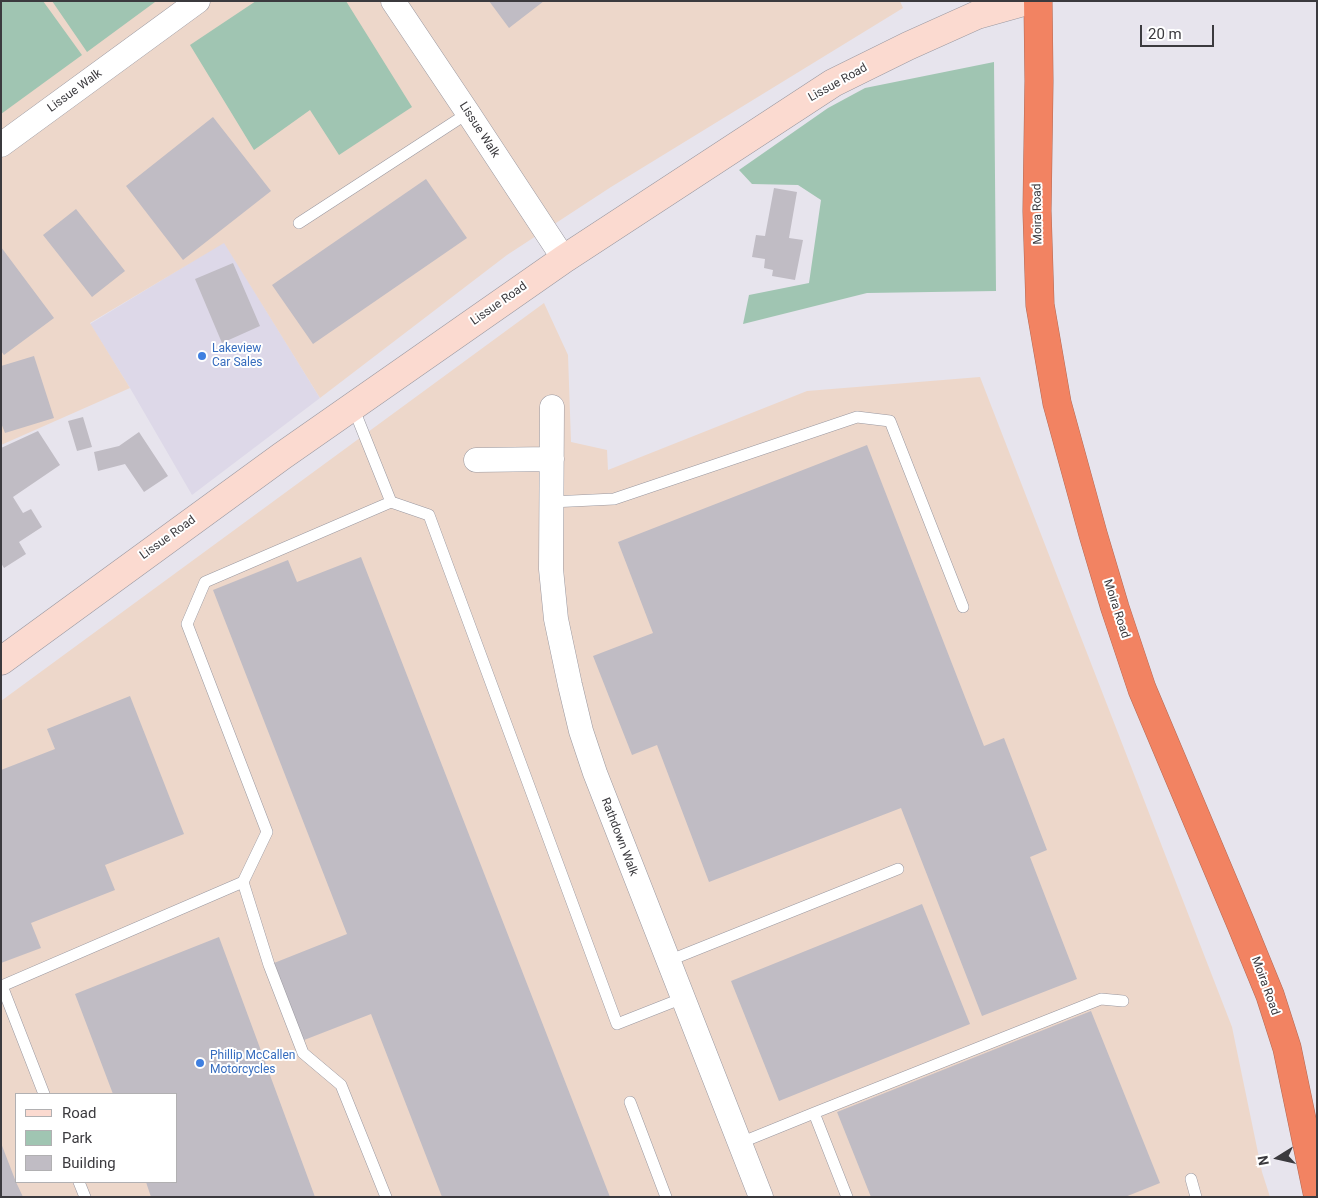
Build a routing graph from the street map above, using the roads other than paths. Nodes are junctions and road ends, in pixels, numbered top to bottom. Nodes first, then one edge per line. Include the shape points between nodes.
1 (198, 1) edge
2 (394, 1) edge
3 (1027, 1) edge
4 (1038, 1) edge
5 (468, 113) junction
6 (1, 145) edge
7 (299, 223) dead end
8 (564, 259) junction
9 (353, 406) junction
10 (552, 407) dead end
11 (552, 459) junction
12 (476, 460) dead end
13 (391, 502) junction
14 (551, 502) junction
15 (963, 607) dead end
16 (1, 660) edge
17 (898, 868) dead end
18 (243, 882) junction
19 (668, 961) junction
20 (683, 998) junction
21 (1123, 1000) dead end
22 (44, 1093) edge
23 (630, 1102) dead end
24 (814, 1113) junction
25 (740, 1143) junction
26 (1191, 1179) dead end
27 (79, 1183) edge
28 (1317, 1192) edge
29 (85, 1197) edge
30 (386, 1197) edge
31 (666, 1197) edge
32 (761, 1197) edge
33 (847, 1197) edge
34 (1196, 1197) edge

1 - 6 street, Lissue Walk
2 - 5 street, Lissue Walk
3 - 8 street, Lissue Road via 978,14 834,83
4 - 28 highway, Moira Road via 1040,306 1057,403 1101,562 1142,689 1270,995 1287,1048
5 - 7 lane
5 - 8 street, Lissue Walk
8 - 9 street, Lissue Road
9 - 13 lane
9 - 16 street, Lissue Road
10 - 11 street, Rathdown Walk
11 - 12 street
11 - 14 street, Rathdown Walk
13 - 18 lane via 206,582 187,624 267,832
13 - 20 lane via 429,515 617,1024
14 - 15 lane via 614,499 857,417 890,421
14 - 19 street, Rathdown Walk via 551,569 556,619 579,722 595,773
17 - 19 lane
18 - 22 lane via 2,986
18 - 30 lane via 269,965 303,1053 341,1085
19 - 20 street, Rathdown Walk
20 - 25 street, Rathdown Walk
21 - 24 lane via 1100,999
23 - 31 lane
24 - 25 lane
24 - 33 lane
25 - 32 street, Rathdown Walk
26 - 34 lane
27 - 29 lane

